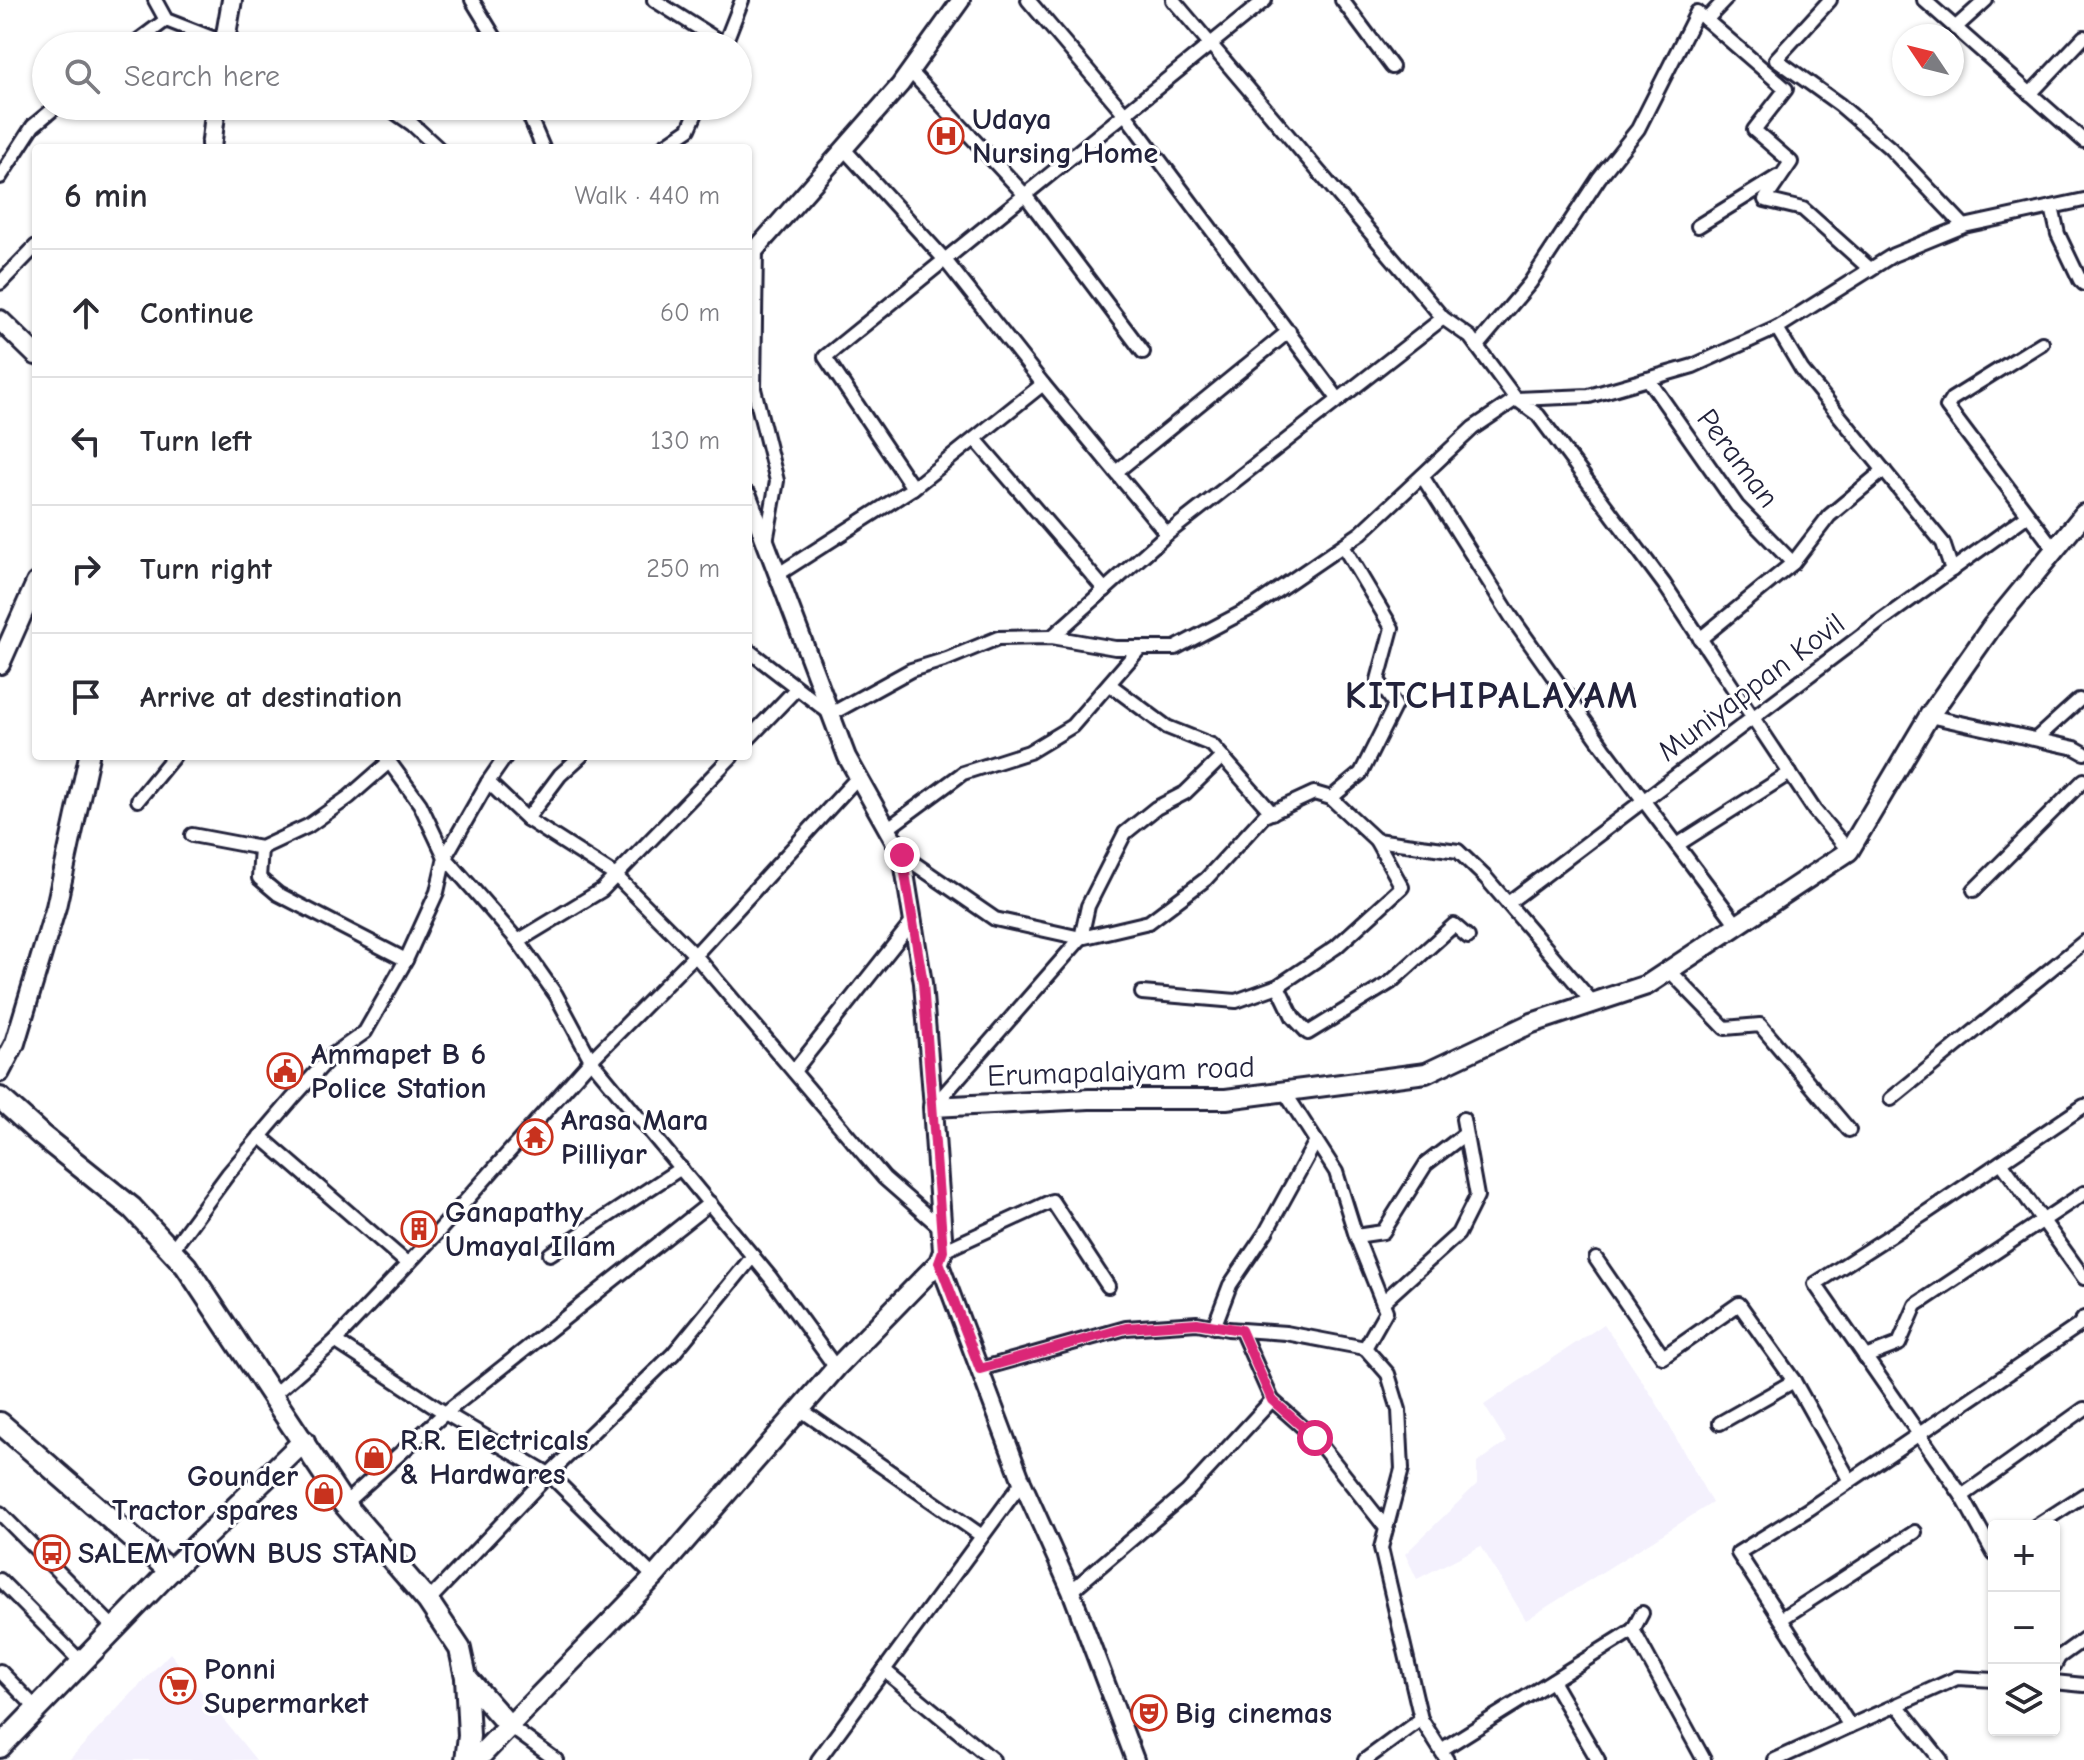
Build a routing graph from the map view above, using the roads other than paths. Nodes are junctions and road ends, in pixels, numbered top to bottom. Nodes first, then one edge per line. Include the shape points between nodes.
1 (155, 0) edge
2 (232, 0) edge
3 (472, 0) edge
4 (654, 0) edge
5 (742, 0) edge
6 (961, 0) edge
7 (1028, 0) edge
8 (1173, 0) edge
9 (1265, 0) edge
10 (1342, 0) edge
11 (1725, 0) edge
12 (1830, 0) edge
13 (1924, 0) edge
14 (1986, 0) edge
15 (166, 20) junction
16 (1706, 20) junction
17 (1951, 24) edge
18 (1959, 24) edge
19 (150, 32) edge
20 (195, 32) edge
21 (226, 32) edge
22 (491, 32) edge
23 (704, 32) edge
24 (729, 32) edge
25 (1964, 36) edge
26 (2084, 37) edge
27 (1210, 45) junction
28 (1392, 67) dead end
29 (910, 71) junction
30 (2030, 94) junction
31 (1125, 114) junction
32 (40, 120) edge
33 (214, 120) edge
34 (406, 120) edge
35 (530, 120) edge
36 (693, 120) edge
37 (2084, 141) edge
38 (211, 144) edge
39 (433, 144) edge
40 (540, 144) edge
41 (667, 144) edge
42 (844, 149) junction
43 (1783, 174) junction
44 (0, 177) edge
45 (1025, 195) junction
46 (2084, 200) edge
47 (2052, 207) junction
48 (1698, 226) dead end
49 (1964, 226) junction
50 (32, 250) edge
51 (752, 254) edge
52 (945, 260) junction
53 (1870, 269) junction
54 (0, 283) edge
55 (2084, 284) edge
56 (1443, 318) junction
57 (0, 320) edge
58 (1777, 328) junction
59 (1289, 331) junction
60 (2042, 343) dead end
61 (1477, 346) junction
62 (32, 351) edge
63 (1143, 352) dead end
64 (1648, 379) junction
65 (1043, 384) junction
66 (1516, 399) junction
67 (1339, 400) junction
68 (975, 439) junction
69 (1884, 470) junction
70 (1116, 472) junction
71 (1422, 476) junction
72 (913, 488) junction
73 (752, 507) edge
74 (2084, 514) edge
75 (2028, 515) junction
76 (1167, 534) junction
77 (765, 544) junction
78 (1343, 546) junction
79 (2055, 550) junction
80 (1793, 563) junction
81 (1952, 570) junction
82 (777, 575) junction
83 (1105, 590) junction
84 (32, 592) edge
85 (1052, 637) junction
86 (1700, 639) junction
87 (1140, 648) junction
88 (752, 653) edge
89 (0, 664) edge
90 (1109, 684) junction
91 (797, 688) junction
92 (2079, 700) dead end
93 (831, 714) junction
94 (1929, 716) junction
95 (1753, 718) junction
96 (752, 735) edge
97 (2036, 739) junction
98 (2084, 753) edge
99 (1222, 757) junction
100 (88, 760) edge
101 (171, 760) edge
102 (386, 760) edge
103 (388, 760) edge
104 (503, 760) edge
105 (577, 760) edge
106 (728, 760) edge
107 (1790, 773) junction
108 (858, 777) junction
109 (2084, 780) edge
110 (488, 782) junction
111 (1331, 798) junction
112 (138, 800) dead end
113 (1644, 801) junction
114 (1272, 813) junction
115 (527, 819) junction
116 (887, 829) junction
117 (192, 835) dead end
118 (1376, 840) junction
119 (1677, 845) junction
120 (261, 848) junction
121 (1849, 851) junction
122 (902, 855) junction
123 (445, 857) junction
124 (616, 876) junction
125 (1974, 890) dead end
126 (1508, 903) junction
127 (913, 921) junction
128 (1738, 926) junction
129 (1468, 937) dead end
130 (1081, 938) junction
131 (518, 941) junction
132 (2084, 942) edge
133 (695, 955) junction
134 (406, 960) junction
135 (1669, 970) junction
136 (1278, 986) junction
137 (1142, 993) dead end
138 (1593, 1003) junction
139 (591, 1060) junction
140 (794, 1071) junction
141 (0, 1072) edge
142 (1284, 1091) junction
143 (0, 1098) edge
144 (1891, 1099) dead end
145 (2084, 1106) edge
146 (933, 1107) junction
147 (1463, 1119) dead end
148 (1849, 1130) dead end
149 (1465, 1134) junction
150 (260, 1136) junction
151 (1316, 1141) junction
152 (2001, 1162) junction
153 (681, 1168) junction
154 (2084, 1193) edge
155 (710, 1203) junction
156 (2042, 1221) junction
157 (941, 1228) junction
158 (1356, 1236) junction
159 (172, 1250) junction
160 (550, 1254) dead end
161 (753, 1256) junction
162 (941, 1256) junction
163 (1596, 1259) dead end
164 (408, 1264) junction
165 (2084, 1278) edge
166 (1108, 1286) dead end
167 (1383, 1302) junction
168 (2084, 1318) edge
169 (1214, 1327) junction
170 (1241, 1330) junction
171 (335, 1341) junction
172 (1365, 1348) junction
173 (1865, 1357) junction
174 (836, 1368) junction
175 (980, 1369) junction
176 (1794, 1381) junction
177 (273, 1395) junction
178 (1272, 1400) junction
179 (800, 1409) junction
180 (2084, 1409) edge
181 (445, 1413) junction
182 (0, 1423) edge
183 (1720, 1423) dead end
184 (1919, 1435) junction
185 (304, 1441) junction
186 (549, 1474) junction
187 (1850, 1481) junction
188 (1022, 1482) junction
189 (2084, 1495) edge
190 (1962, 1496) junction
191 (344, 1504) junction
192 (0, 1513) edge
193 (2045, 1520) edge
194 (1386, 1528) junction
195 (1915, 1532) dead end
196 (982, 1536) junction
197 (1988, 1543) edge
198 (170, 1571) junction
199 (654, 1577) junction
200 (0, 1580) edge
201 (1071, 1591) junction
202 (428, 1601) junction
203 (1642, 1613) dead end
204 (1781, 1619) junction
205 (114, 1628) junction
206 (1633, 1630) junction
207 (2084, 1639) edge
208 (81, 1662) junction
209 (2055, 1664) edge
210 (884, 1670) junction
211 (0, 1671) edge
212 (466, 1677) junction
213 (1988, 1680) edge
214 (1552, 1681) junction
215 (2060, 1683) edge
216 (2084, 1685) edge
217 (1897, 1705) junction
218 (36, 1708) junction
219 (1421, 1719) junction
220 (509, 1726) junction
221 (1850, 1726) junction
222 (0, 1747) edge
223 (1801, 1748) junction
224 (1444, 1755) edge
225 (1132, 1757) edge
226 (823, 1758) edge
227 (466, 1760) edge
228 (476, 1760) edge
229 (556, 1760) edge
230 (993, 1760) edge
231 (1365, 1760) edge
232 (1598, 1760) edge
233 (1704, 1760) edge
234 (1775, 1760) edge
235 (1811, 1760) edge
236 (1941, 1760) edge

1 - 15 street
2 - 21 main road
3 - 22 street
4 - 23 street
5 - 24 street
6 - 29 street
7 - 31 street
8 - 27 street
9 - 27 street
10 - 28 street
11 - 16 street
12 - 49 street via 1776,59 1890,148
13 - 17 street
14 - 18 street
15 - 19 street
15 - 20 street
16 - 43 street via 1786,89 1754,130 1791,162
16 - 61 street via 1697,12 1638,129 1530,283
25 - 30 street
26 - 30 street
27 - 31 street
27 - 56 street
29 - 42 street
29 - 45 street
30 - 37 street
31 - 45 street
31 - 59 street
32 - 44 street
33 - 38 main road
34 - 39 street
35 - 40 street
36 - 41 street
42 - 51 street
42 - 52 street
43 - 48 street
43 - 53 street via 1765,200 1803,209
45 - 52 street
45 - 63 street
46 - 47 street
47 - 49 street
47 - 55 street via 2058,234
49 - 53 street
50 - 54 street
51 - 77 street via 754,389 777,481
52 - 65 street
52 - 72 street via 825,357
53 - 58 street
56 - 61 street
56 - 67 street
57 - 62 main road
58 - 64 street via 1693,366
58 - 69 street via 1802,370
59 - 67 street
59 - 70 street
60 - 75 street via 1947,407
61 - 66 street
64 - 66 street via 1589,396
64 - 80 street, Peraman via 1737,506
65 - 68 street
65 - 70 street
66 - 71 street via 1473,428
66 - 86 street via 1538,415
67 - 76 street
68 - 72 street
68 - 83 street
69 - 80 street via 1829,516
69 - 81 street via 1943,543
70 - 76 street
71 - 78 street
71 - 113 street via 1512,618
72 - 82 street
73 - 77 street
74 - 79 main road, Erumapalaiyam road
75 - 79 street
75 - 81 street, Muniyappan Kovil
76 - 83 street
77 - 82 street
78 - 87 street via 1253,607 1175,648
78 - 111 street via 1392,628 1378,680 1395,705 1361,773
79 - 94 main road, Erumapalaiyam road via 1993,625
80 - 86 street
81 - 95 street, Muniyappan Kovil
82 - 93 street
83 - 85 street
84 - 89 main road
85 - 87 street
85 - 93 street via 998,638 911,670
86 - 95 street
87 - 90 street
88 - 91 street
90 - 99 street via 1167,727 1212,745
90 - 116 street via 1072,726 1029,752 963,773
91 - 93 street
91 - 96 street
92 - 97 street
93 - 108 street
94 - 97 street
94 - 121 main road, Erumapalaiyam road
95 - 107 street
95 - 113 street, Muniyappan Kovil
97 - 98 street
99 - 114 street
99 - 130 street via 1185,793 1125,833 1088,906
100 - 141 main road via 56,907 15,1043
101 - 112 street
102 - 120 street via 349,797 308,826
103 - 123 street via 420,804
104 - 110 street
105 - 115 street
106 - 124 street
107 - 119 street
107 - 121 street
108 - 116 street
108 - 133 street
109 - 125 street
110 - 115 street
110 - 123 street
111 - 114 street via 1314,793
111 - 118 street
113 - 119 street
113 - 126 street, Muniyappan Kovil
114 - 130 street via 1206,879 1149,922
115 - 124 street
116 - 122 street
117 - 120 street
118 - 126 street via 1458,851
118 - 136 street via 1402,887 1336,947
119 - 128 street
120 - 134 street via 259,878 278,894
121 - 128 main road, Erumapalaiyam road
122 - 127 street
122 - 130 street via 995,919
123 - 131 street
123 - 134 street via 437,892
124 - 131 street
124 - 133 street
126 - 138 street
127 - 140 street
127 - 146 street
128 - 135 main road, Erumapalaiyam road
129 - 136 street via 1454,925 1391,982 1308,1033 1293,1017
130 - 146 street
131 - 139 street via 556,995
132 - 144 street
133 - 139 street
133 - 140 street
134 - 150 street via 365,1032 331,1056
135 - 138 main road, Erumapalaiyam road via 1647,985
135 - 148 street via 1725,1028 1760,1025
136 - 137 street via 1236,1001
138 - 142 main road, Erumapalaiyam road via 1532,1023 1426,1073
139 - 153 street
139 - 164 street
140 - 157 street via 884,1178
142 - 146 main road, Erumapalaiyam road via 1226,1099
142 - 151 street
143 - 159 main road via 132,1208
145 - 152 street
146 - 157 main road
147 - 149 street
149 - 158 street via 1426,1164 1383,1232
149 - 167 street via 1477,1196 1458,1234
150 - 159 street
150 - 164 street
151 - 158 street via 1336,1172
151 - 169 street via 1230,1285
152 - 156 street
152 - 173 street via 1815,1284
153 - 155 street
153 - 160 street
154 - 156 street
155 - 161 street
155 - 181 street
156 - 165 street
156 - 173 street via 1916,1305 1899,1344
157 - 162 main road
158 - 167 street
159 - 177 main road
161 - 174 street
161 - 186 street via 673,1354
162 - 166 street via 1052,1201
162 - 174 main road
162 - 175 street
163 - 176 street via 1663,1357 1739,1304
164 - 171 street
167 - 172 street via 1386,1311
168 - 184 street
169 - 170 street
169 - 175 street via 1197,1323 1126,1328
170 - 172 street
170 - 178 street
171 - 177 street
171 - 181 street
172 - 194 street via 1388,1374 1399,1410 1402,1469
173 - 184 street
174 - 179 main road
175 - 188 street
176 - 183 street
176 - 187 street
177 - 185 main road
178 - 194 street via 1315,1438
178 - 201 street via 1187,1492
179 - 196 street
179 - 199 main road
180 - 190 street
181 - 186 street
181 - 191 street
182 - 198 main road
184 - 187 street
184 - 190 street
185 - 191 main road
185 - 198 main road
186 - 199 street
186 - 202 street
187 - 204 street via 1738,1553
188 - 196 street
188 - 201 street
189 - 193 street
190 - 197 street
191 - 202 main road
192 - 205 street
194 - 219 street via 1381,1548
195 - 204 street
196 - 210 street
198 - 205 main road
199 - 220 main road
200 - 208 street
201 - 225 street
202 - 212 main road via 460,1649
203 - 206 street
204 - 221 street
205 - 208 main road
206 - 214 street
206 - 233 street
207 - 209 street
208 - 218 main road
210 - 226 street
210 - 230 street
211 - 218 street
212 - 220 main road
212 - 227 main road
213 - 217 street via 1957,1678
214 - 224 street
214 - 232 street
215 - 216 street
217 - 221 street
217 - 236 street
218 - 222 main road
219 - 224 street
219 - 231 street
220 - 228 main road
220 - 229 street
221 - 223 street
223 - 234 street
223 - 235 street

